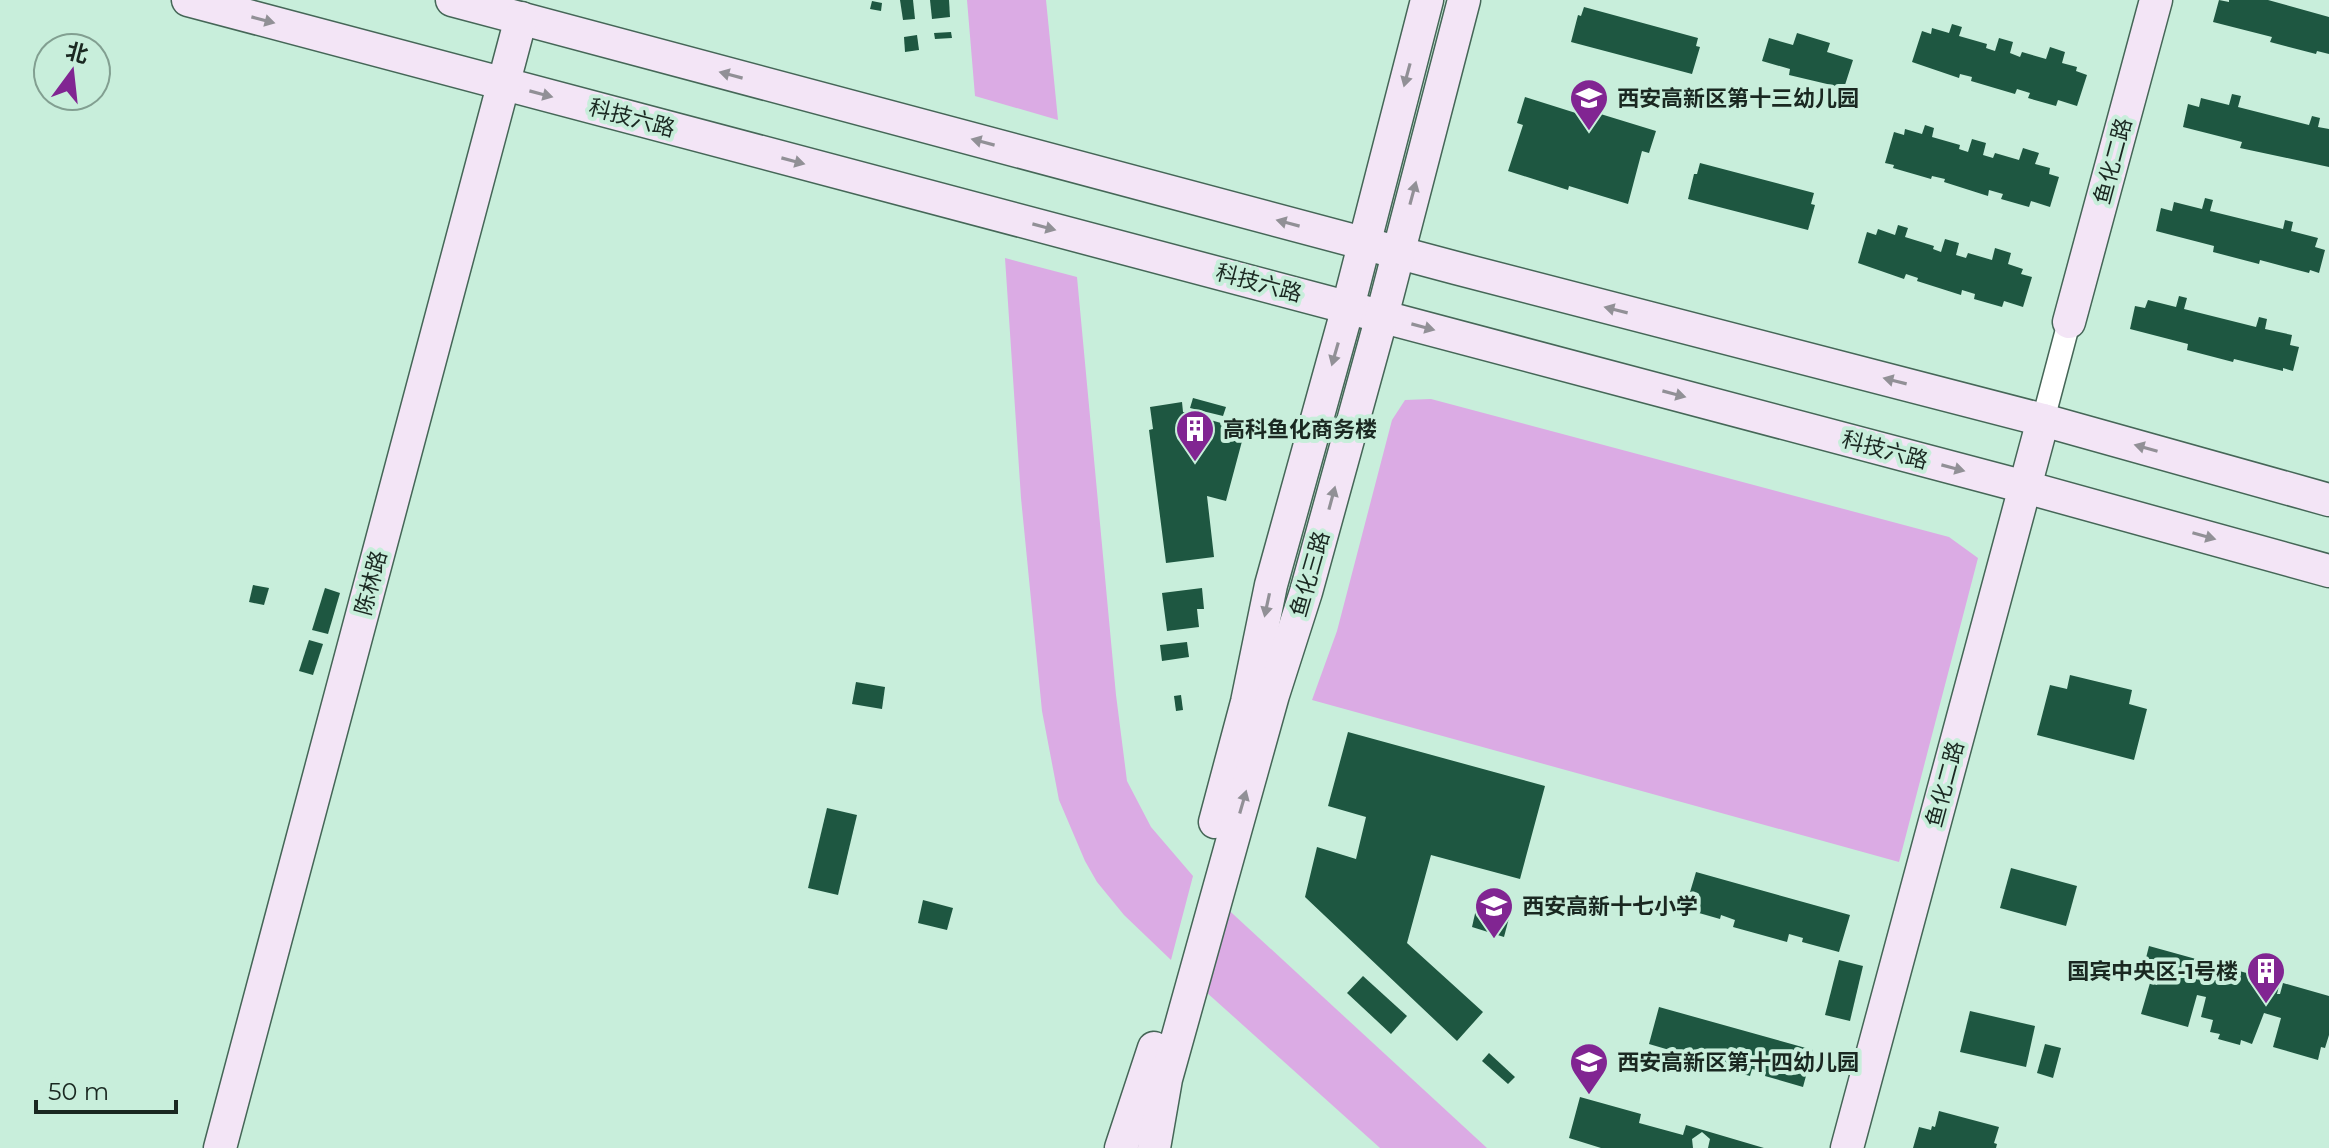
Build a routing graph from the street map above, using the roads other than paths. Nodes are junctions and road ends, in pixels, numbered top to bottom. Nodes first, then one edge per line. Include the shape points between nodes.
1 (188, 0) edge
2 (452, 0) edge
3 (1427, 0) edge
4 (1464, 0) edge
5 (2156, 0) edge
6 (521, 18) junction
7 (504, 84) junction
8 (1363, 243) junction
9 (1397, 252) junction
10 (1348, 307) junction
11 (1382, 316) junction
12 (2069, 322) joint
13 (2043, 420) junction
14 (2025, 487) junction
15 (2329, 500) edge
16 (2329, 571) edge
17 (220, 1148) edge
18 (1121, 1148) edge
19 (1154, 1148) edge
20 (1847, 1148) edge

1 -> 7 street, 科技六路
2 - 6 street
3 -> 8 street, 鱼化三路
9 -> 4 street, 鱼化三路
5 - 12 street, 鱼化二路
6 - 7 street, 陈林路
8 -> 6 street
7 -> 10 street, 科技六路
7 - 17 street, 陈林路
8 - 9 street
8 - 10 street, 鱼化三路
9 - 11 street, 鱼化三路
13 -> 9 street
10 - 11 street, 科技六路
10 -> 18 street, 鱼化三路 via 1271,585 1247,702 1147,1076
11 -> 14 street, 科技六路
19 -> 11 street, 鱼化三路 via 1175,1048
12 - 13 street
13 - 14 street, 鱼化二路
15 -> 13 street
14 -> 16 street, 科技六路
14 - 20 street, 鱼化二路

